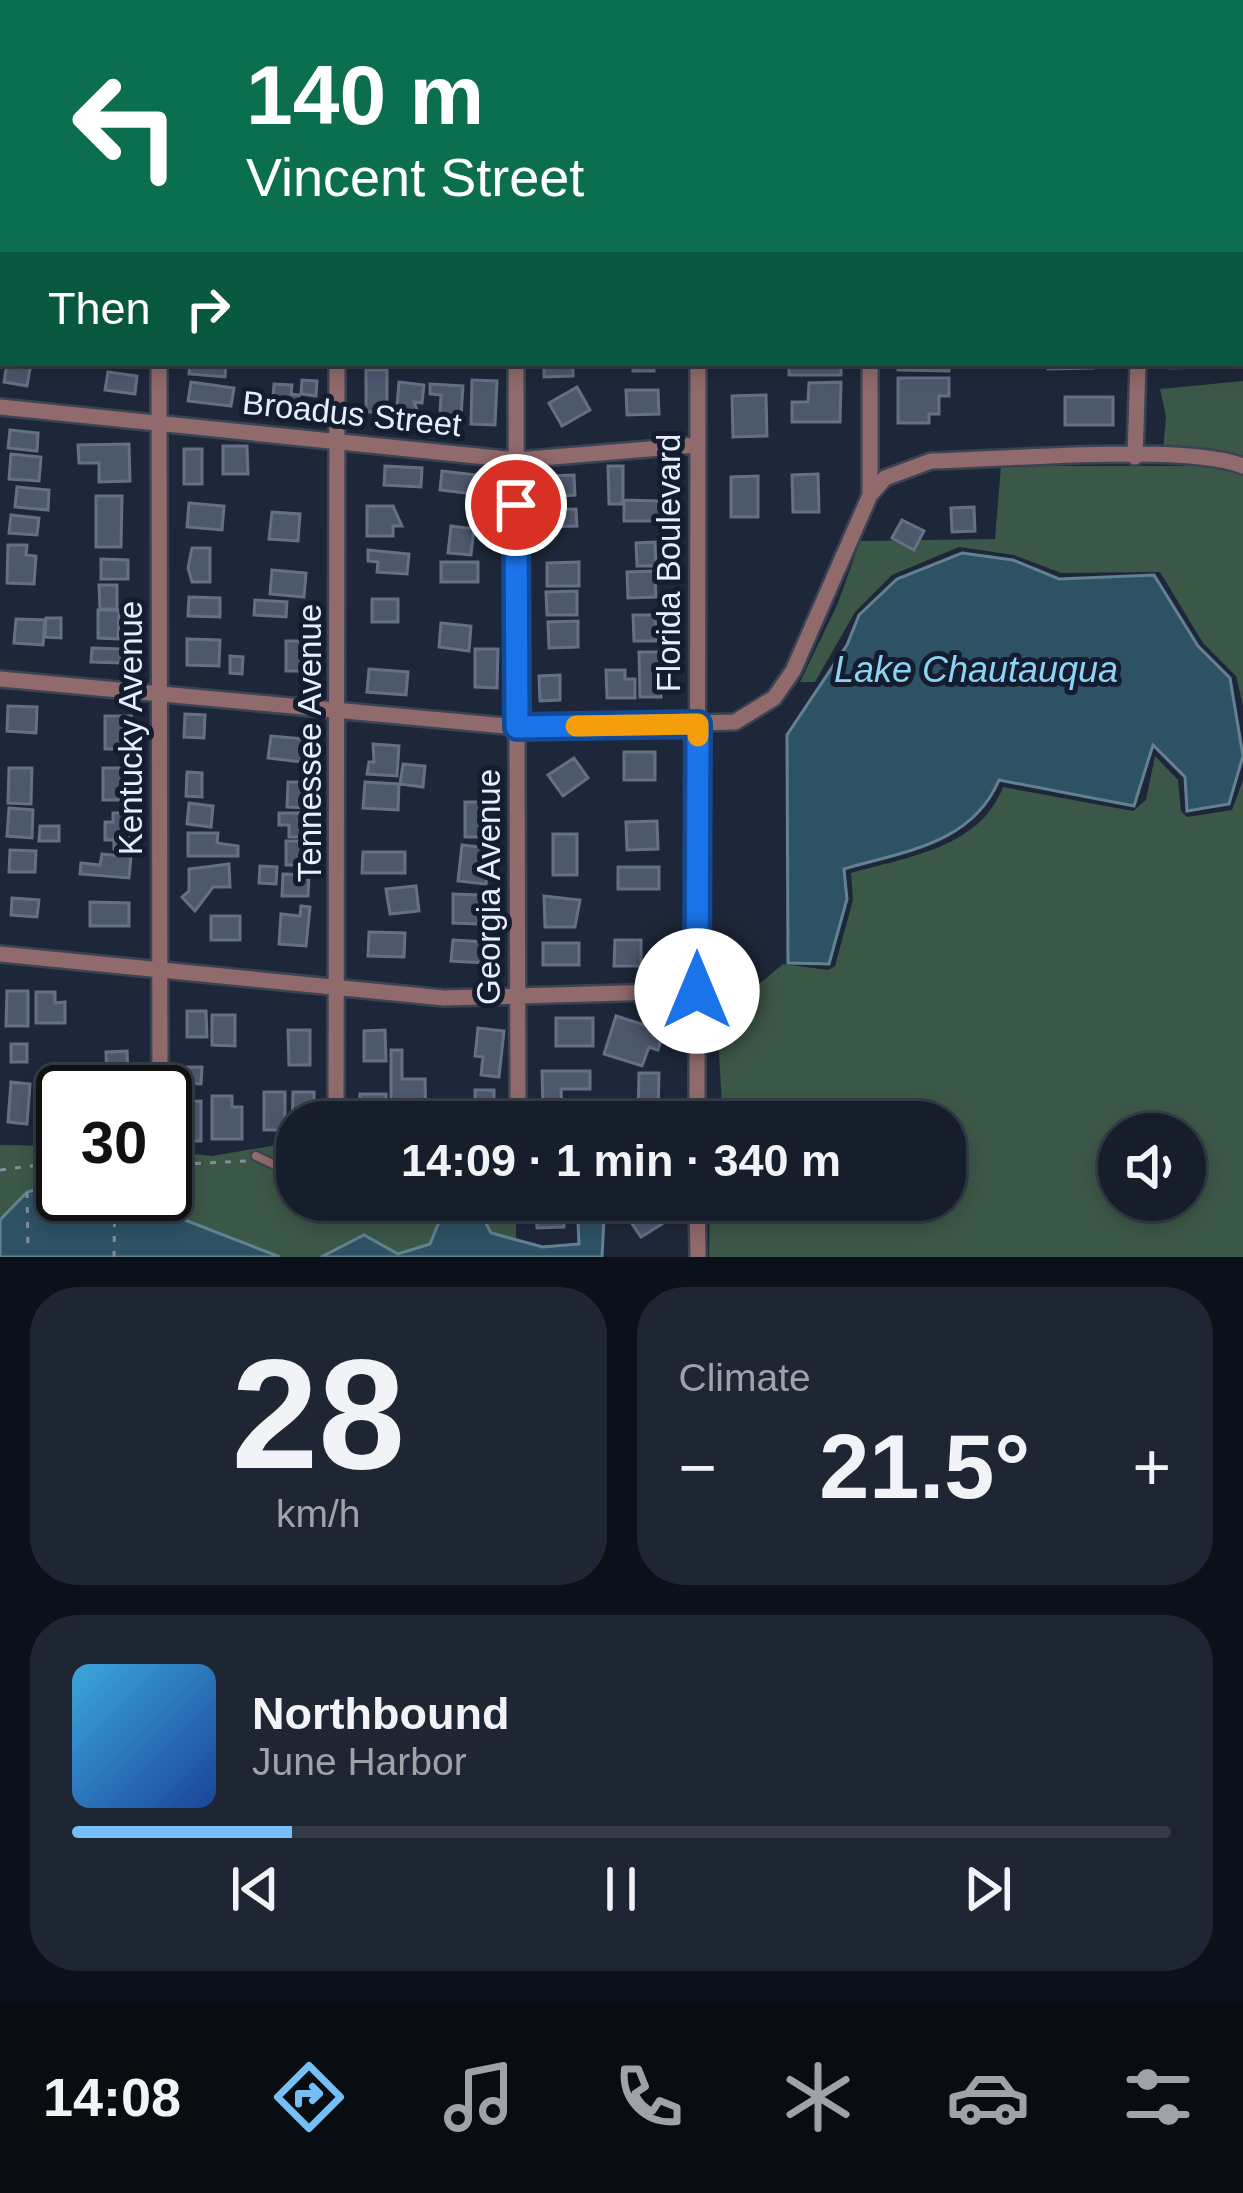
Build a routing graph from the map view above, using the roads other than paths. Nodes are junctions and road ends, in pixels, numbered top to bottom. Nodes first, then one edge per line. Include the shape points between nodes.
1 (160, 366) edge
2 (337, 366) edge
3 (516, 366) edge
4 (698, 366) edge
5 (870, 366) edge
6 (1138, 366) edge
7 (0, 407) edge
8 (160, 423) junction
9 (336, 441) junction
10 (698, 445) junction
11 (1135, 457) junction
12 (516, 460) junction
13 (1243, 466) edge
14 (870, 495) junction
15 (0, 679) edge
16 (158, 693) junction
17 (339, 710) junction
18 (698, 724) junction
19 (517, 727) junction
20 (0, 954) edge
21 (161, 970) junction
22 (341, 987) junction
23 (697, 991) junction
24 (520, 998) junction
25 (160, 1065) edge
26 (337, 1101) edge
27 (518, 1101) edge
28 (697, 1101) edge
29 (256, 1156) road end
30 (276, 1164) edge
31 (698, 1221) edge
32 (698, 1257) edge

1 - 8 street, Kentucky Avenue
2 - 9 street, Tennessee Avenue
3 - 12 street, Georgia Avenue
4 - 10 street, Florida Boulevard
5 - 14 street
6 - 11 street
7 - 8 street, Broadus Street
8 - 9 street, Broadus Street
8 - 16 street, Kentucky Avenue
9 - 12 street, Broadus Street
9 - 17 street, Tennessee Avenue
10 - 12 street, Broadus Street
10 - 18 street, Florida Boulevard
11 - 13 street
11 - 14 street via 931,461 885,478
12 - 19 street, Georgia Avenue
14 - 18 street via 774,698 736,722
15 - 16 street
16 - 17 street
16 - 21 street, Kentucky Avenue
17 - 19 street
17 - 22 street, Tennessee Avenue
18 - 19 street
18 - 23 street, Florida Boulevard
19 - 24 street, Georgia Avenue
20 - 21 street
21 - 22 street
21 - 25 street, Kentucky Avenue
22 - 24 street
22 - 26 street, Tennessee Avenue
23 - 24 street
23 - 28 street, Florida Boulevard
24 - 27 street, Georgia Avenue
29 - 30 lane
31 - 32 street

